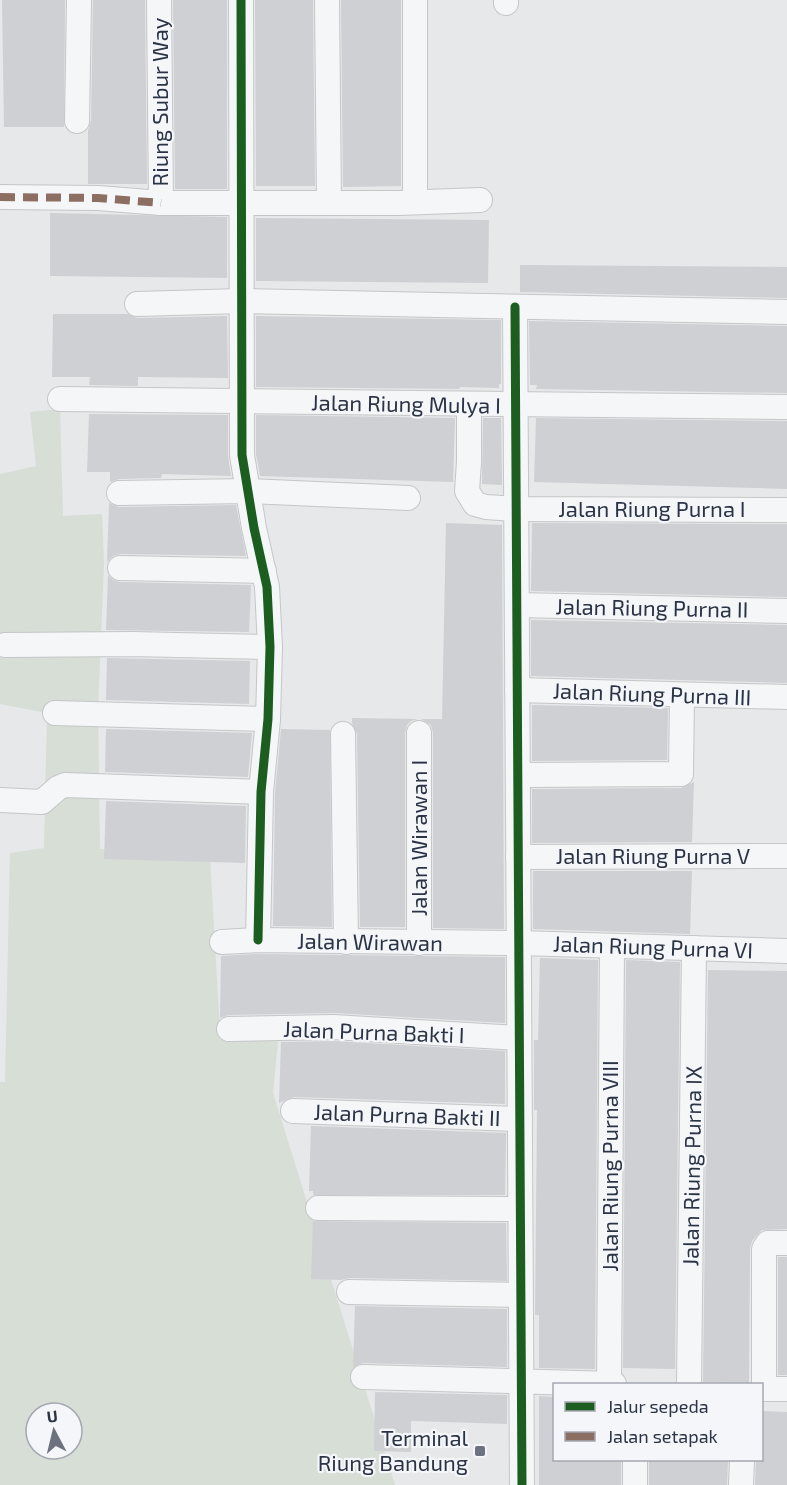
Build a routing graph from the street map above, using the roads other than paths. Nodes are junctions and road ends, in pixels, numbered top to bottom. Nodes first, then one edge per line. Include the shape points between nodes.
1 (79, 0) edge
2 (159, 0) edge
3 (241, 0) edge
4 (327, 0) edge
5 (415, 0) edge
6 (77, 121) dead end
7 (0, 197) edge
8 (480, 200) dead end
9 (415, 201) junction
10 (161, 203) junction
11 (242, 203) junction
12 (329, 203) junction
13 (241, 301) junction
14 (136, 304) dead end
15 (515, 307) junction
16 (787, 312) edge
17 (60, 399) dead end
18 (241, 402) junction
19 (469, 404) junction
20 (516, 405) junction
21 (787, 407) edge
22 (247, 491) junction
23 (119, 493) dead end
24 (408, 498) dead end
25 (516, 509) junction
26 (787, 510) edge
27 (120, 568) dead end
28 (264, 571) junction
29 (517, 605) junction
30 (787, 611) edge
31 (5, 645) dead end
32 (270, 647) junction
33 (517, 690) junction
34 (682, 695) junction
35 (787, 698) edge
36 (56, 712) dead end
37 (268, 719) junction
38 (419, 732) dead end
39 (343, 734) dead end
40 (518, 775) junction
41 (261, 792) junction
42 (0, 800) edge
43 (787, 856) edge
44 (518, 857) junction
45 (258, 940) junction
46 (222, 942) dead end
47 (346, 942) junction
48 (419, 943) junction
49 (519, 943) junction
50 (612, 947) junction
51 (694, 948) junction
52 (787, 951) edge
53 (229, 1029) dead end
54 (519, 1038) junction
55 (294, 1112) dead end
56 (520, 1119) junction
57 (318, 1208) dead end
58 (520, 1209) junction
59 (787, 1243) edge
60 (349, 1292) dead end
61 (520, 1295) junction
62 (363, 1377) dead end
63 (521, 1382) junction
64 (565, 1383) edge
65 (609, 1383) edge
66 (689, 1383) edge
67 (771, 1389) edge
68 (635, 1461) edge
69 (742, 1461) edge
70 (520, 1480) edge
71 (635, 1485) edge
72 (741, 1485) edge

1 - 6 street
2 - 10 street, Riung Subur Way
3 - 11 street
4 - 12 street
5 - 9 street
7 - 10 street
8 - 9 street
9 - 12 street
10 - 11 street
11 - 12 street
11 - 13 street
13 - 14 street
13 - 15 street
13 - 18 street
15 - 16 street
15 - 20 street
17 - 18 street, Jalan Riung Mulya I
18 - 19 street, Jalan Riung Mulya I
18 - 22 street
19 - 20 street, Jalan Riung Mulya I
19 - 25 street, Jalan Riung Purna I via 467,491 475,504
20 - 21 street, Jalan Riung Mulya I
20 - 25 street
22 - 23 street
22 - 24 street
22 - 28 street
25 - 26 street, Jalan Riung Purna I
25 - 29 street
27 - 28 street
28 - 32 street
29 - 30 street, Jalan Riung Purna II
29 - 33 street
31 - 32 street
32 - 37 street
33 - 34 street, Jalan Riung Purna III
33 - 40 street
34 - 35 street, Jalan Riung Purna III
34 - 40 street via 681,774
36 - 37 street
37 - 41 street
38 - 48 street, Jalan Wirawan I
39 - 47 street
40 - 44 street
41 - 42 street via 65,785 42,802
41 - 45 street
43 - 44 street, Jalan Riung Purna V
44 - 49 street
45 - 46 street, Jalan Wirawan
45 - 47 street, Jalan Wirawan
47 - 48 street, Jalan Wirawan
48 - 49 street, Jalan Wirawan
49 - 50 street, Jalan Riung Purna VI
49 - 54 street
50 - 51 street, Jalan Riung Purna VI
50 - 65 street, Jalan Riung Purna VIII
51 - 52 street, Jalan Riung Purna VI
51 - 66 street, Jalan Riung Purna IX
53 - 54 street, Jalan Purna Bakti I via 333,1027
54 - 56 street
55 - 56 street, Jalan Purna Bakti II
56 - 58 street
57 - 58 street
58 - 61 street
59 - 67 street via 768,1243 764,1249
60 - 61 street
61 - 63 street
62 - 63 street
63 - 64 street
63 - 70 street
68 - 71 street
69 - 72 street

